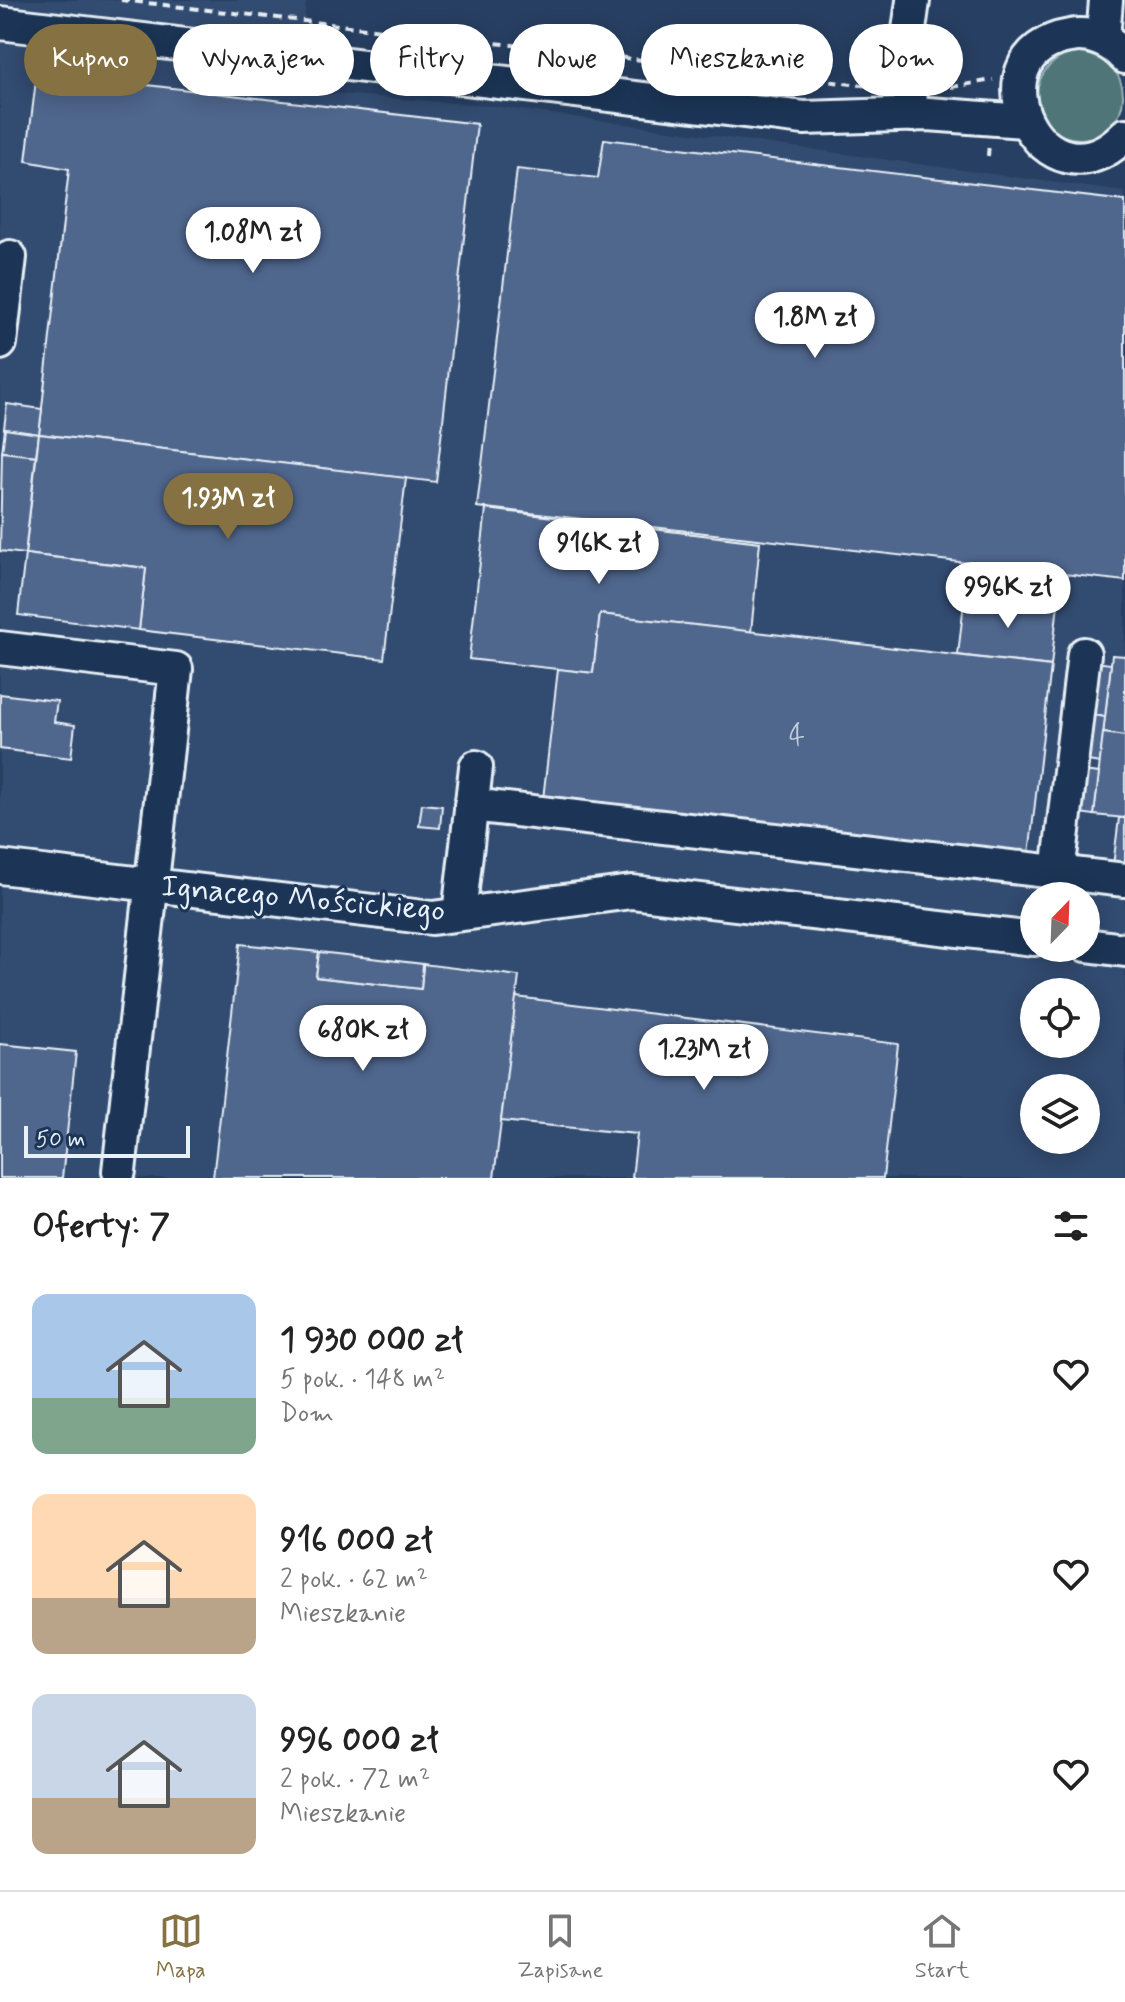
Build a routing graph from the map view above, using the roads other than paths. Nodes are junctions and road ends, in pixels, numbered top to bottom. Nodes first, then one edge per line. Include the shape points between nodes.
1 (1085, 0) edge
2 (1106, 0) edge
3 (913, 1) edge
4 (0, 23) edge
5 (1071, 36) junction
6 (1114, 49) edge
7 (1009, 83) junction
8 (917, 106) junction
9 (1024, 121) junction
10 (1125, 135) edge
11 (10, 257) dead end
12 (0, 343) edge
13 (0, 648) edge
14 (1084, 654) dead end
15 (476, 767) dead end
16 (471, 805) junction
17 (0, 867) edge
18 (1058, 873) junction
19 (1125, 880) edge
20 (151, 885) junction
21 (459, 914) junction
22 (1020, 937) edge
23 (1100, 947) edge
24 (1125, 950) edge
25 (119, 1171) dead end

1 - 5 street
2 - 6 street
3 - 8 street via 905,59
4 - 8 street via 804,118
5 - 6 street
5 - 7 street via 1051,41
7 - 8 street
7 - 9 street
8 - 9 street
9 - 10 street via 1034,137 1064,155 1100,153
11 - 12 street
13 - 20 street via 176,669
14 - 18 street
15 - 16 street
16 - 18 street
16 - 21 street
17 - 20 street, Ignacego Mościckiego
18 - 19 street
20 - 21 street, Ignacego Mościckiego via 432,918
20 - 25 street
21 - 22 street, Ignacego Mościckiego via 632,892
23 - 24 street

